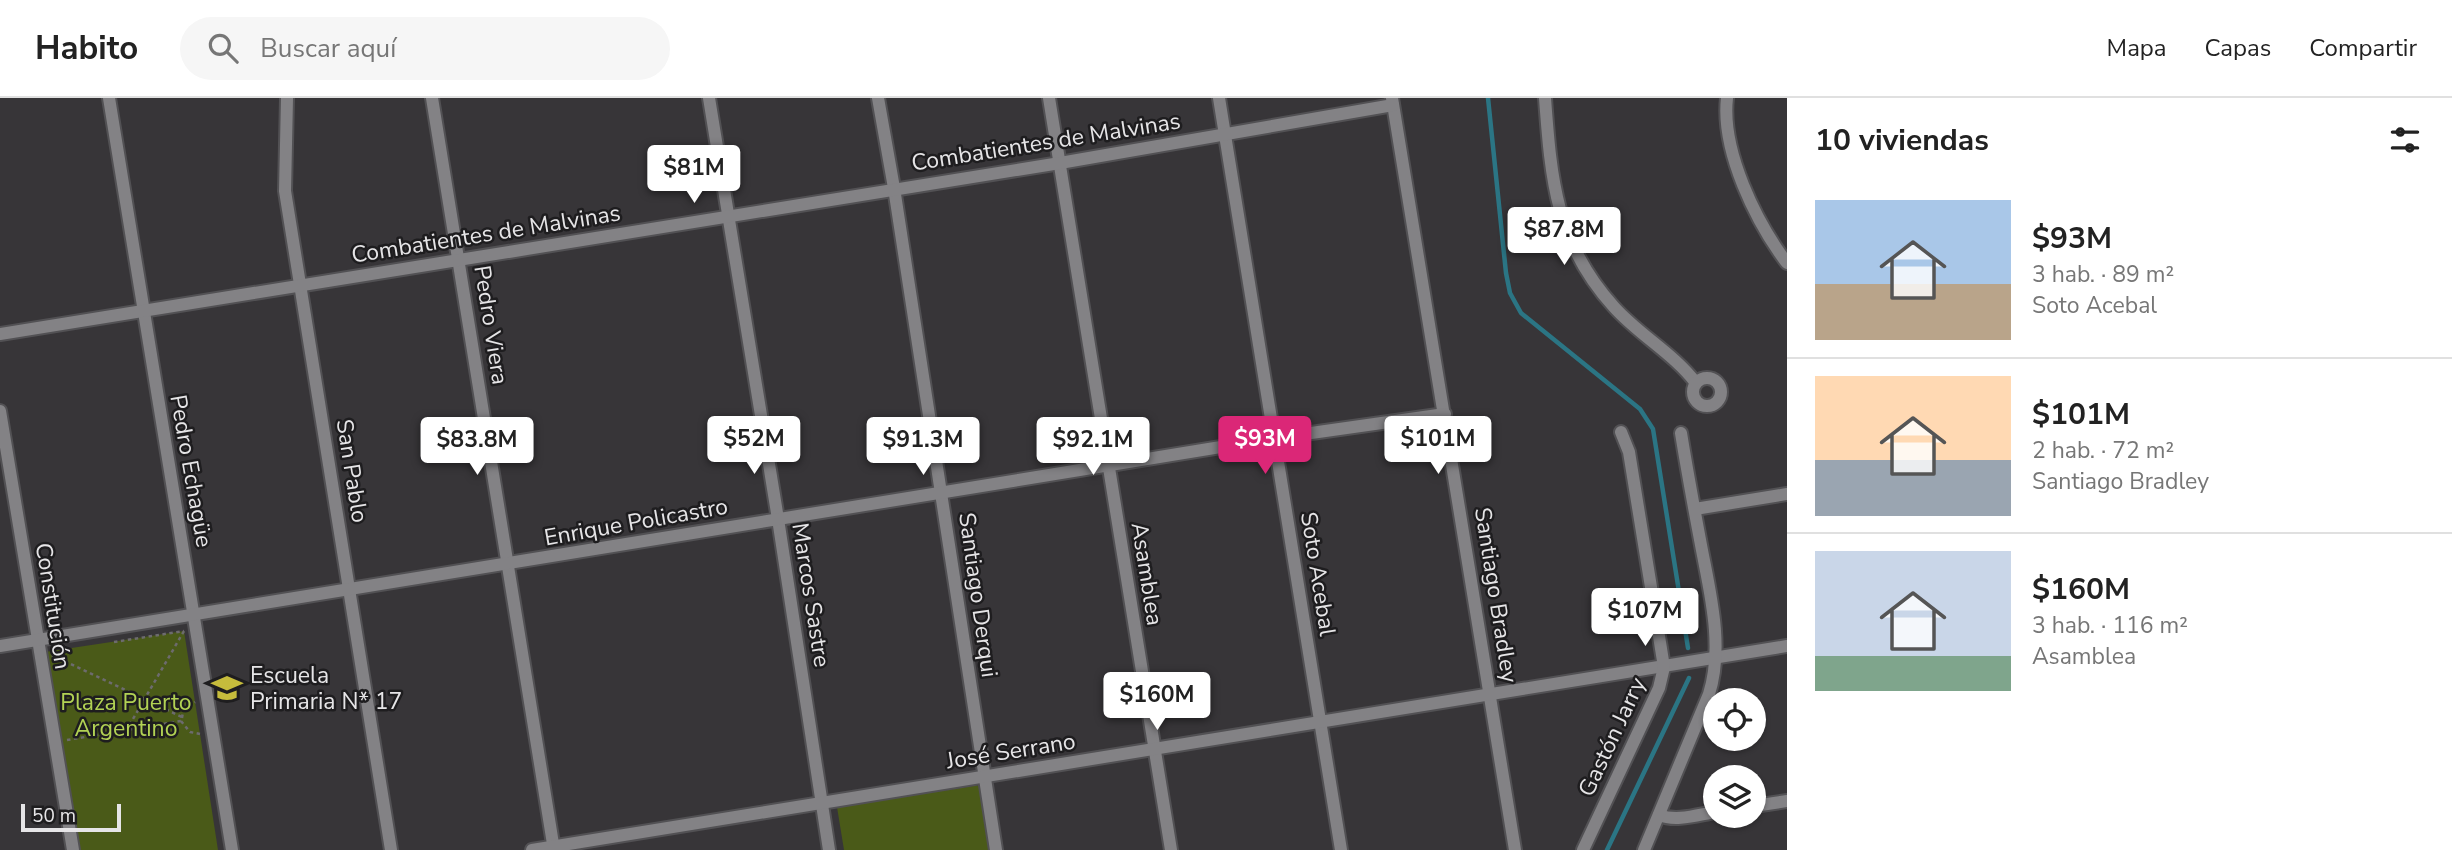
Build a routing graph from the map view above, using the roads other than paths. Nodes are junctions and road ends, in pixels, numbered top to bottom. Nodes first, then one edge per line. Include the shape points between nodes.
1 (109, 98) edge
2 (287, 98) edge
3 (432, 98) edge
4 (709, 98) edge
5 (878, 98) edge
6 (1049, 98) edge
7 (1219, 98) edge
8 (1545, 98) edge
9 (1719, 98) edge
10 (1727, 98) edge
11 (1392, 101) edge
12 (1726, 112) junction
13 (1224, 135) junction
14 (1060, 163) junction
15 (894, 188) junction
16 (728, 217) junction
17 (460, 260) junction
18 (1787, 263) edge
19 (300, 286) junction
20 (143, 312) junction
21 (0, 334) edge
22 (1696, 383) dead end
23 (0, 411) edge
24 (1445, 414) junction
25 (1621, 432) dead end
26 (1681, 433) dead end
27 (1276, 438) junction
28 (1108, 466) junction
29 (942, 493) junction
30 (1787, 494) edge
31 (1695, 509) junction
32 (778, 519) junction
33 (508, 565) junction
34 (350, 588) junction
35 (193, 613) junction
36 (37, 640) junction
37 (0, 646) edge
38 (1787, 646) edge
39 (1716, 657) junction
40 (1664, 667) junction
41 (1490, 695) junction
42 (1319, 723) junction
43 (1155, 749) junction
44 (983, 777) junction
45 (1787, 801) edge
46 (822, 803) junction
47 (1766, 804) edge
48 (1703, 814) edge
49 (1659, 815) junction
50 (554, 848) edge
51 (73, 850) edge
52 (232, 850) edge
53 (391, 850) edge
54 (532, 850) edge
55 (829, 850) edge
56 (996, 850) edge
57 (1171, 850) edge
58 (1341, 850) edge
59 (1515, 850) edge
60 (1583, 850) edge
61 (1644, 850) edge

1 - 20 street, Pedro Echagüe
2 - 19 street, San Pablo via 285,191
3 - 17 street, Pedro Viera
4 - 16 street, Marcos Sastre
5 - 15 street, Santiago Derqui
6 - 14 street, Asamblea
7 - 13 street, Soto Acebal
8 - 22 street via 1551,171 1575,253 1615,308
9 - 12 street
10 - 12 street
11 - 13 street, Combatientes de Malvinas
11 - 24 street, Santiago Bradley
12 - 18 street via 1748,195
13 - 14 street, Combatientes de Malvinas
13 - 27 street, Soto Acebal
14 - 15 street, Combatientes de Malvinas
14 - 28 street, Asamblea
15 - 16 street, Combatientes de Malvinas
15 - 29 street, Santiago Derqui
16 - 17 street, Combatientes de Malvinas
16 - 32 street, Marcos Sastre
17 - 19 street, Combatientes de Malvinas
17 - 33 street, Pedro Viera
19 - 20 street, Combatientes de Malvinas
19 - 34 street, San Pablo
20 - 21 street, Combatientes de Malvinas
20 - 35 street, Pedro Echagüe
23 - 36 street, Constitución
24 - 27 street, Enrique Policastro
24 - 41 street, Santiago Bradley
25 - 40 street, Gastón Jarry via 1629,452
26 - 31 street
27 - 28 street, Enrique Policastro
27 - 42 street, Soto Acebal
28 - 29 street, Enrique Policastro
28 - 43 street, Asamblea
29 - 32 street, Enrique Policastro
29 - 44 street, Santiago Derqui
30 - 31 street
31 - 39 street
32 - 33 street, Enrique Policastro
32 - 46 street, Marcos Sastre
33 - 34 street, Enrique Policastro
33 - 50 street, Pedro Viera
34 - 35 street, Enrique Policastro
34 - 53 street, San Pablo
35 - 36 street, Enrique Policastro
35 - 52 street, Pedro Echagüe
36 - 37 street, Enrique Policastro
36 - 51 street, Constitución
38 - 39 street, José Serrano
39 - 40 street, José Serrano
39 - 49 street via 1709,694
40 - 41 street, José Serrano
40 - 60 street, Gastón Jarry
41 - 42 street, José Serrano
41 - 59 street, Santiago Bradley
42 - 43 street, José Serrano
42 - 58 street, Soto Acebal
43 - 44 street, José Serrano
43 - 57 street, Asamblea
44 - 46 street, José Serrano
44 - 56 street, Santiago Derqui
45 - 47 street
46 - 50 street, José Serrano
46 - 55 street, Marcos Sastre
48 - 49 street
49 - 61 street
50 - 54 street, José Serrano

